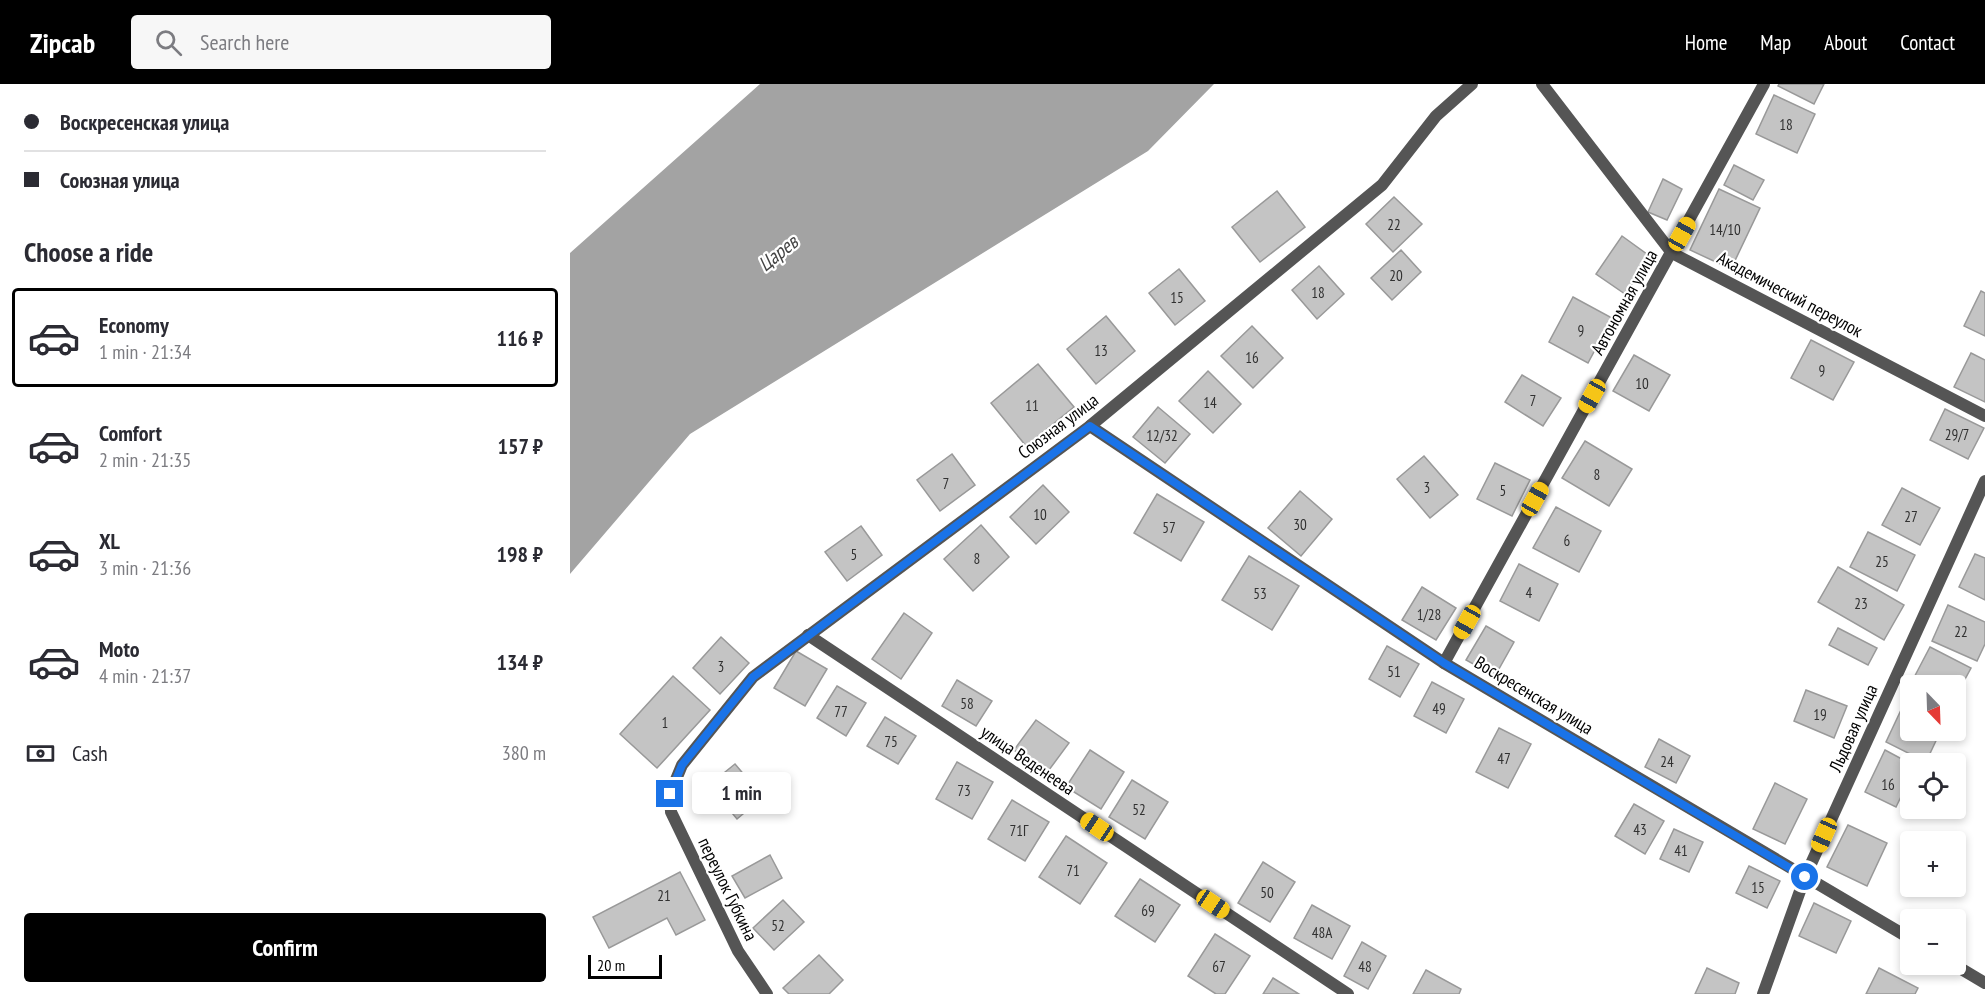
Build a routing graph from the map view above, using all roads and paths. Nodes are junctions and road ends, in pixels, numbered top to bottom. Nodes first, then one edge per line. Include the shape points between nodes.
1 (1472, 84) edge
2 (1542, 84) edge
3 (1764, 84) edge
4 (1672, 253) junction
5 (1985, 416) edge
6 (1090, 426) junction
7 (1985, 481) edge
8 (808, 635) junction
9 (1444, 663) junction
10 (670, 794) joint
11 (1805, 877) junction
12 (1900, 933) edge
13 (1966, 972) edge
14 (1985, 983) edge
15 (767, 994) edge
16 (1348, 994) edge
17 (1762, 994) edge

1 - 6 street, Союзная улица via 1436,116 1382,186
2 - 4 street, Академический переулок
3 - 4 street, Автономная улица
4 - 5 street, Академический переулок
4 - 9 street, Автономная улица
6 - 8 street, Союзная улица
6 - 9 street, Воскресенская улица
7 - 11 street, Льдовая улица
8 - 10 street, Союзная улица via 753,677 682,765
8 - 16 street, улица Веденеева
9 - 11 street, Воскресенская улица
10 - 15 street, переулок Губкина via 671,812 738,951
11 - 12 street, Воскресенская улица
11 - 17 street, Льдовая улица
13 - 14 street

